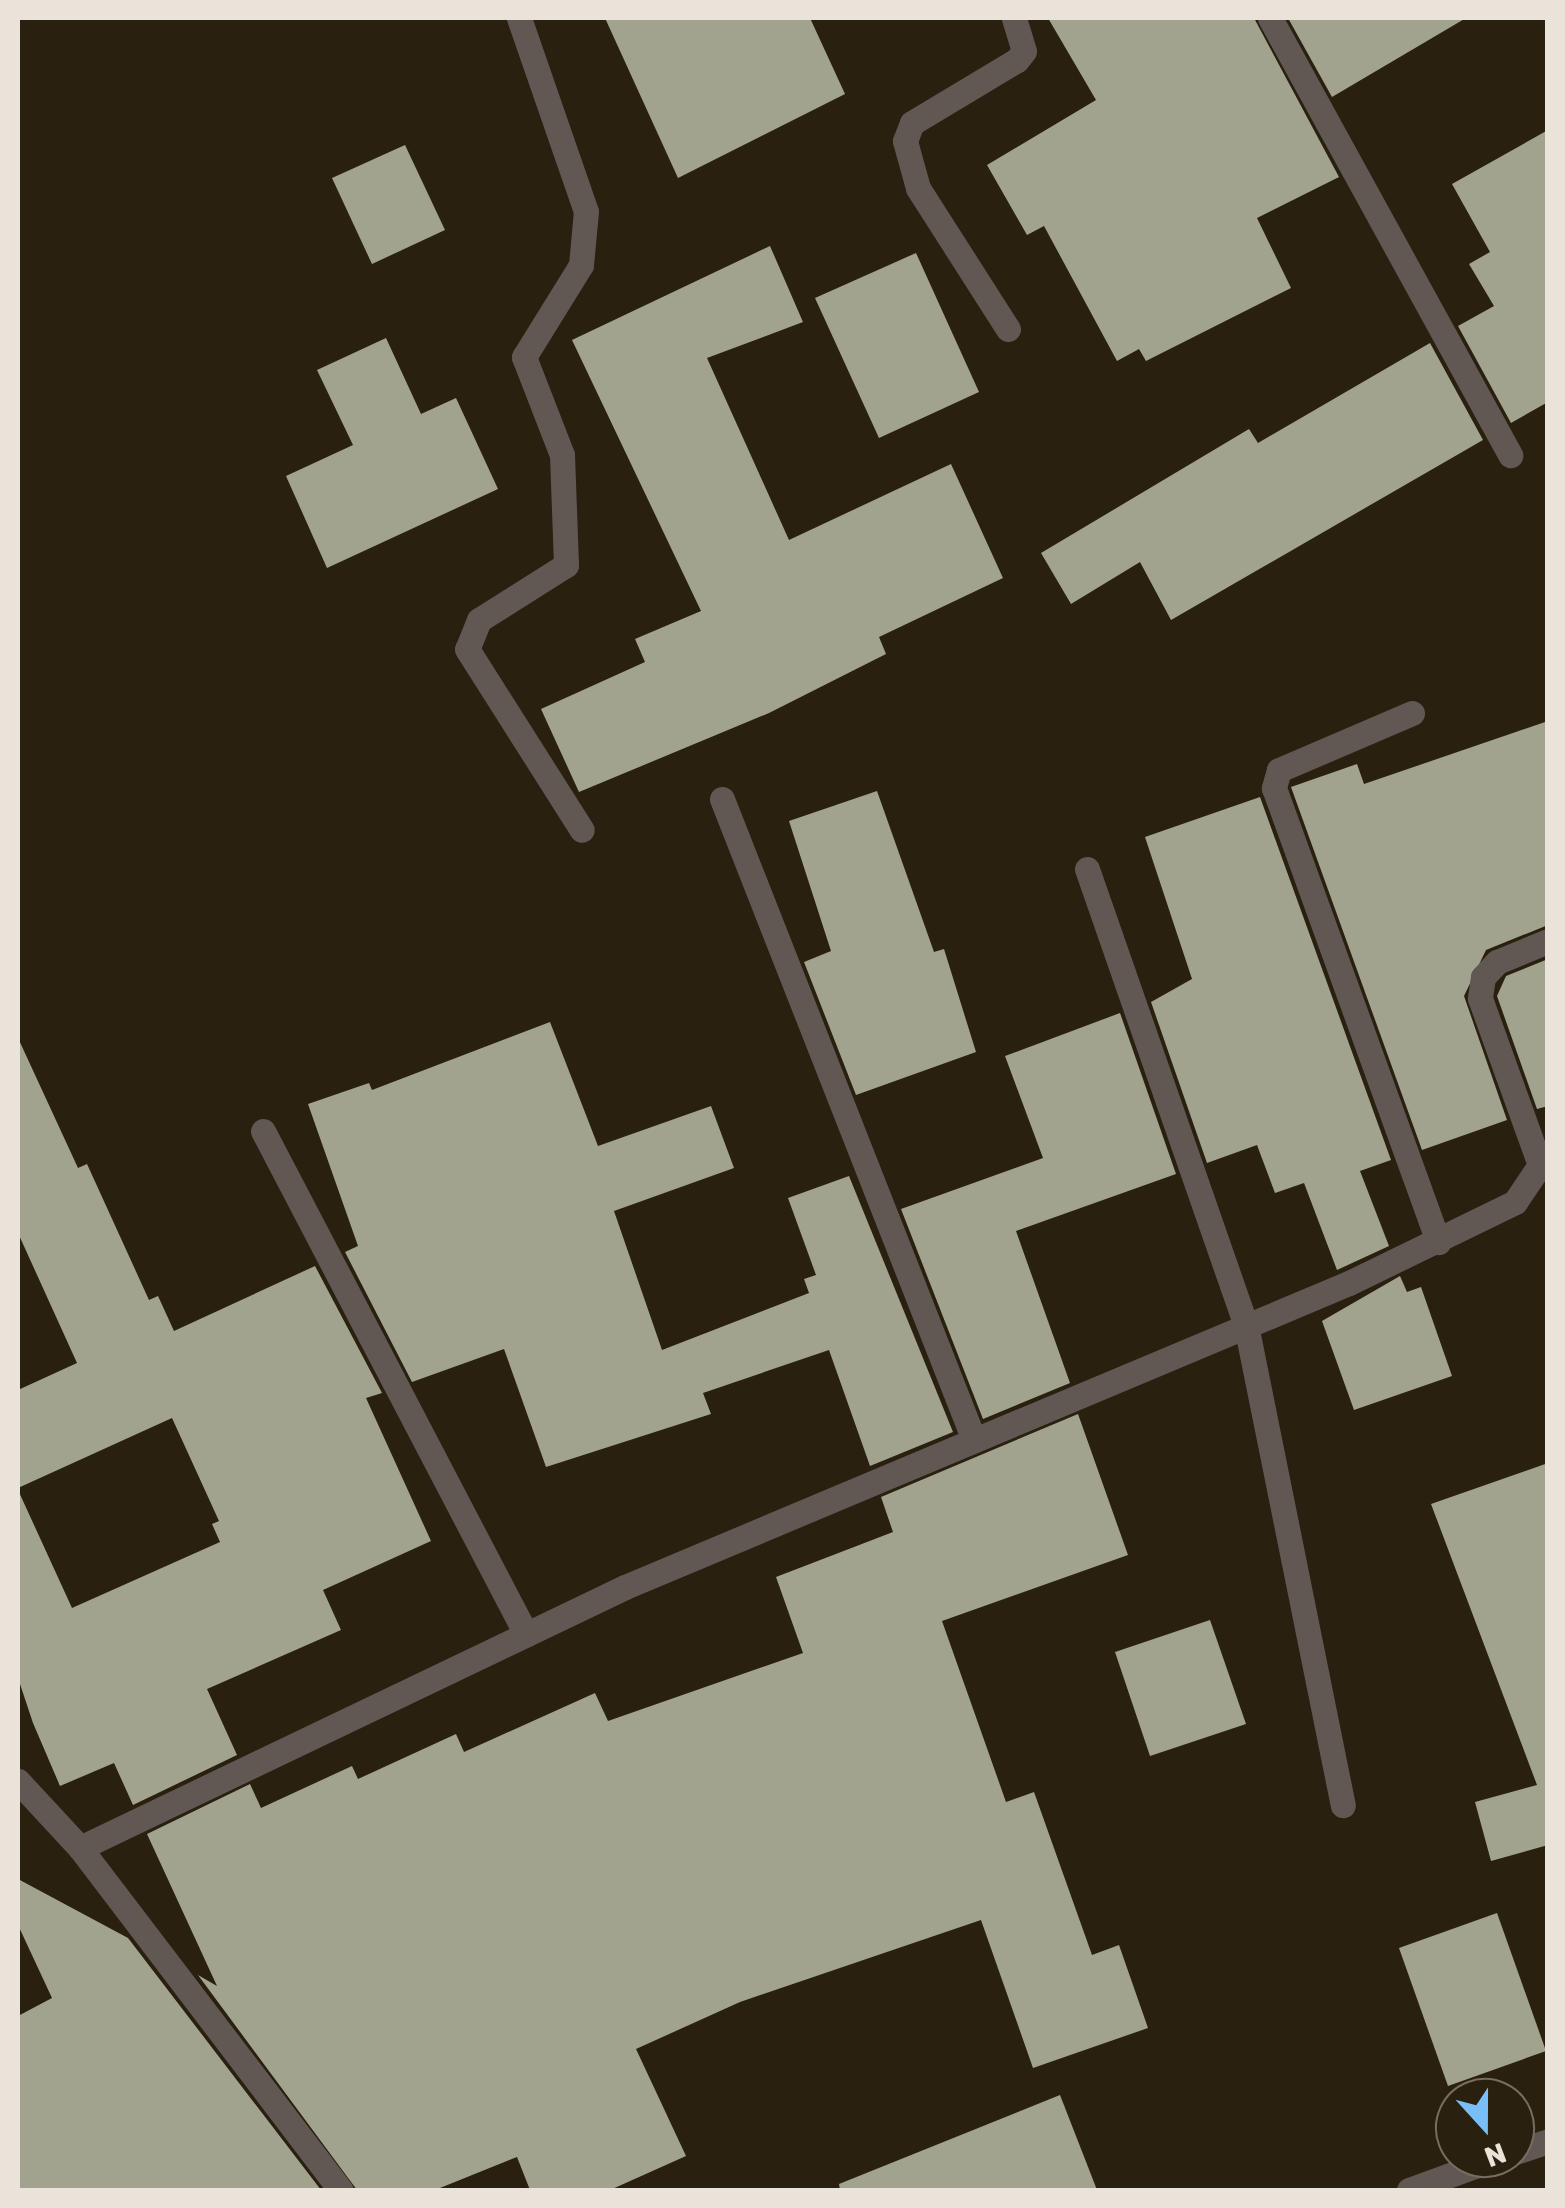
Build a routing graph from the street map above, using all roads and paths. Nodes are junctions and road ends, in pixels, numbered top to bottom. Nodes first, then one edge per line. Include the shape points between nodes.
1 (519, 18) edge
2 (1014, 18) edge
3 (1270, 18) edge
4 (1008, 329) dead end
5 (1510, 456) dead end
6 (1412, 712) dead end
7 (722, 799) dead end
8 (582, 830) dead end
9 (1087, 869) dead end
10 (1548, 941) edge
11 (263, 1131) dead end
12 (1438, 1242) junction
13 (1246, 1325) junction
14 (974, 1440) junction
15 (526, 1634) junction
16 (18, 1781) edge
17 (1343, 1805) dead end
18 (80, 1848) junction
19 (1442, 2178) edge
20 (340, 2190) edge
21 (1409, 2190) edge

1 - 8 street via 586,211 581,264 524,357 562,455 566,566 480,620 467,648
2 - 4 street via 1024,51 1017,60 912,123 906,141 918,188
3 - 5 street
6 - 12 street via 1279,770 1274,788
7 - 14 street
9 - 13 street
10 - 12 street via 1496,962 1480,998 1540,1165 1515,1202
11 - 15 street
12 - 13 street
13 - 14 street
13 - 17 street
14 - 15 street
15 - 18 street
16 - 18 street
18 - 20 street
19 - 21 street

